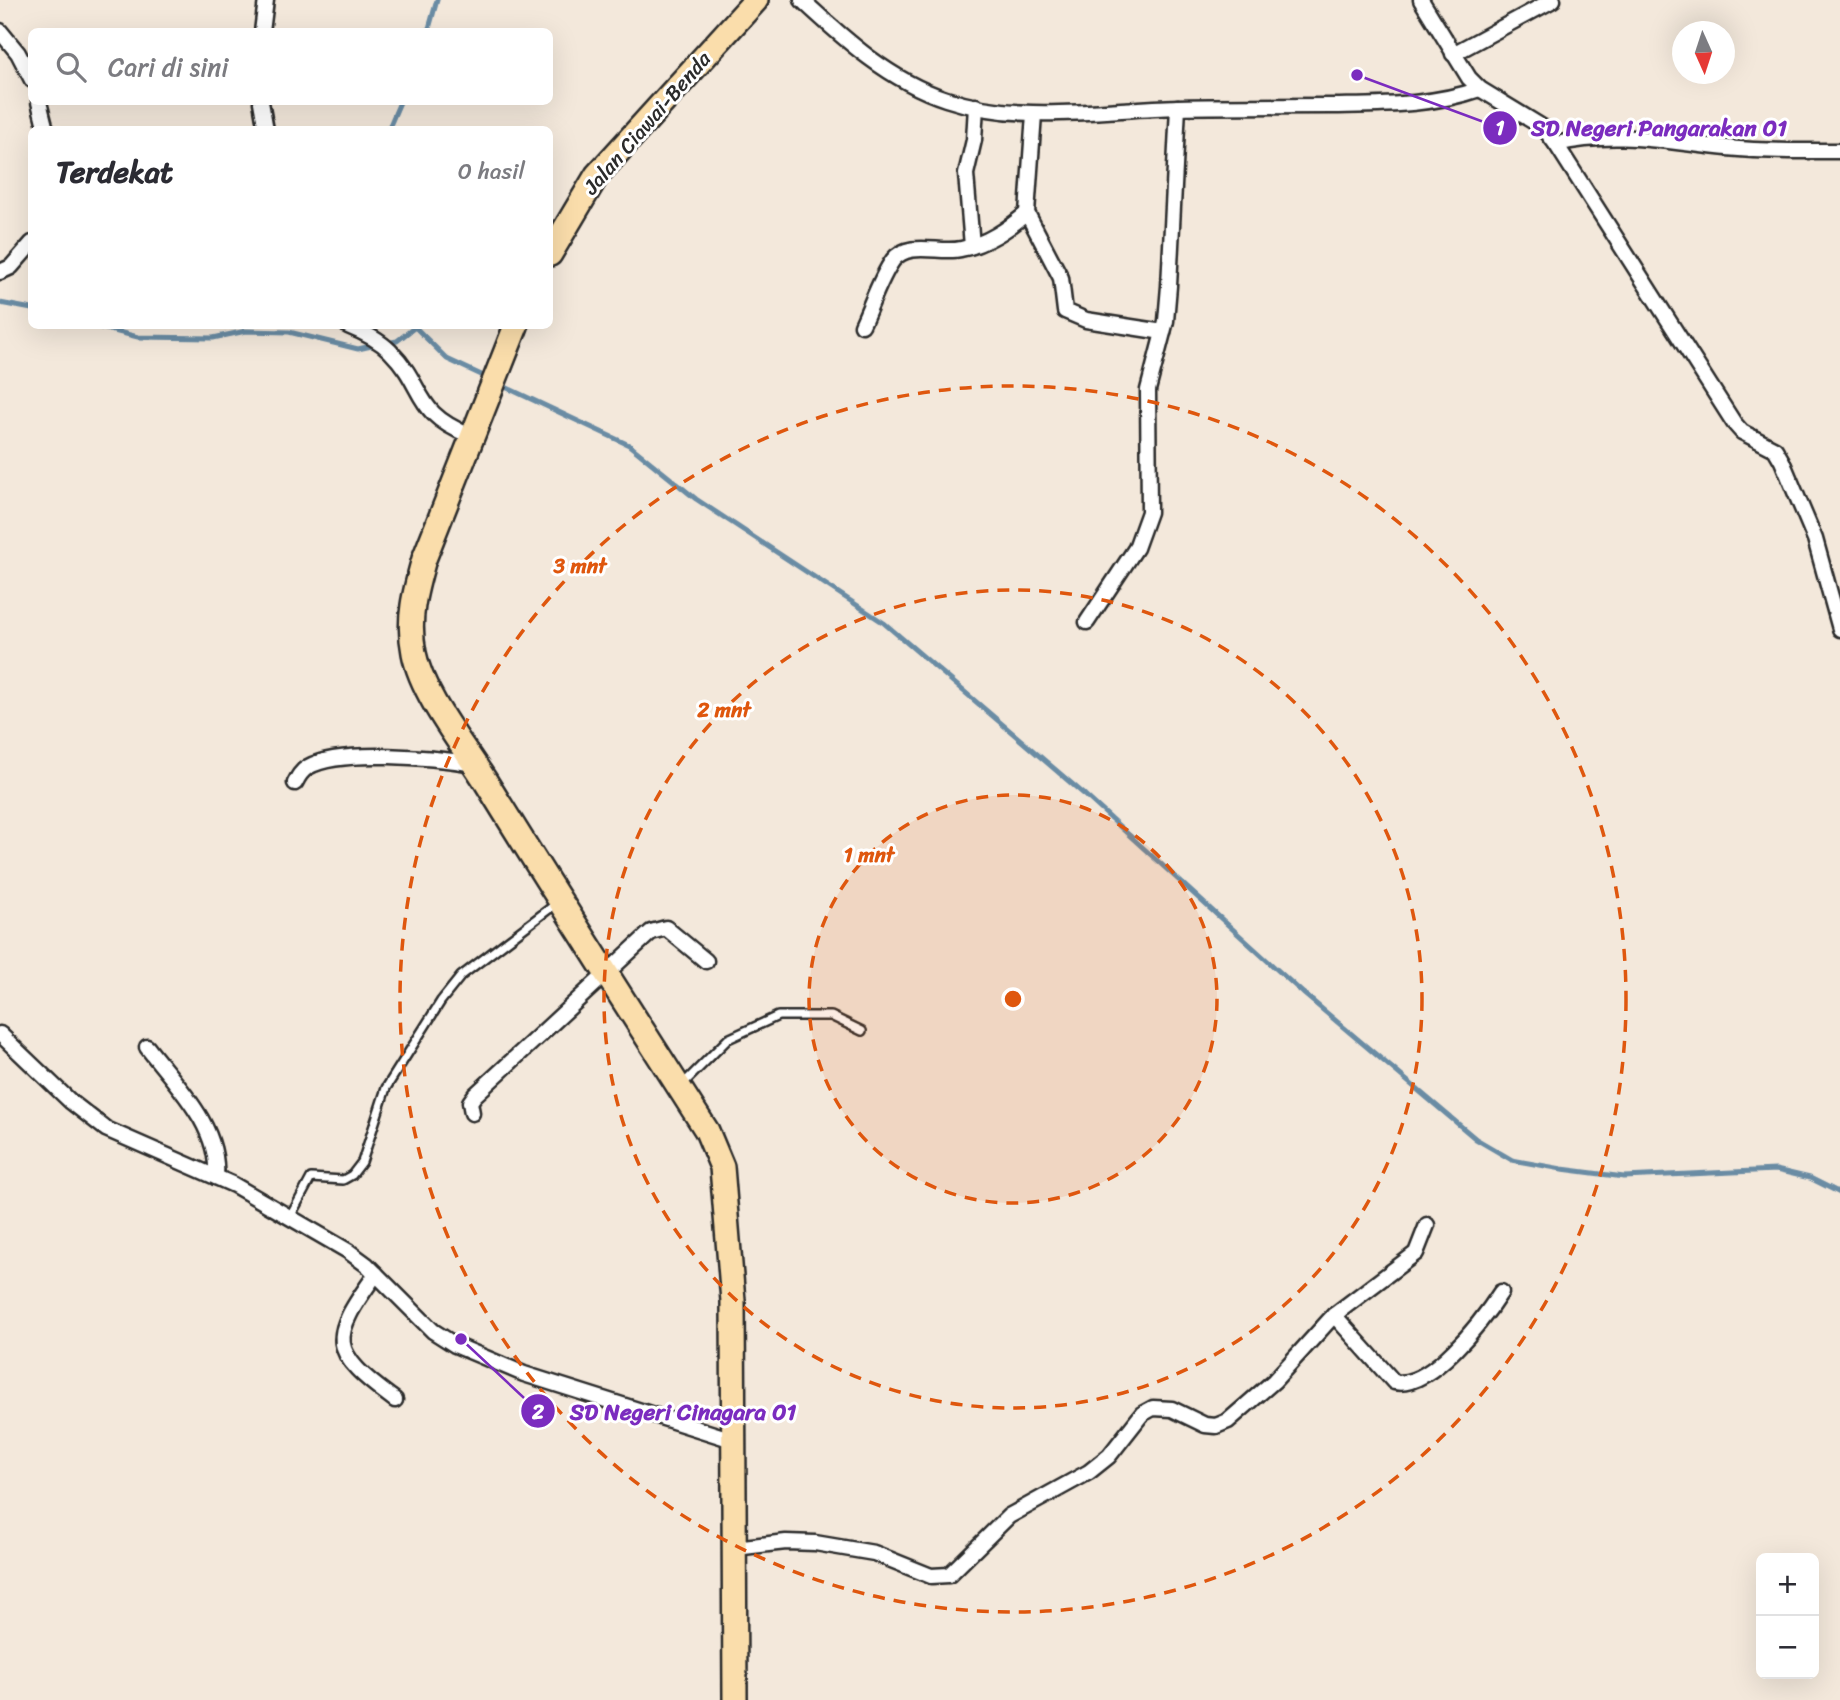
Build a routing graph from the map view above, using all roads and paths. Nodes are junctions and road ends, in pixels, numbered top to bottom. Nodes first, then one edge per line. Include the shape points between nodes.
1 (266, 0) edge
2 (756, 0) edge
3 (802, 0) edge
4 (1421, 0) edge
5 (1553, 0) edge
6 (262, 28) edge
7 (0, 31) edge
8 (1453, 54) junction
9 (28, 73) edge
10 (1480, 89) junction
11 (40, 105) edge
12 (262, 105) edge
13 (976, 106) junction
14 (1178, 107) junction
15 (1034, 114) junction
16 (45, 126) edge
17 (265, 126) edge
18 (1556, 144) junction
19 (1840, 151) edge
20 (1027, 213) junction
21 (972, 246) junction
22 (28, 248) edge
23 (553, 249) edge
24 (0, 272) edge
25 (862, 325) dead end
26 (362, 329) edge
27 (514, 329) edge
28 (1163, 332) junction
29 (473, 431) junction
30 (1087, 622) dead end
31 (1840, 629) edge
32 (475, 764) junction
33 (295, 783) dead end
34 (560, 901) junction
35 (706, 961) dead end
36 (606, 973) junction
37 (862, 1031) dead end
38 (0, 1034) edge
39 (147, 1046) dead end
40 (679, 1087) junction
41 (472, 1113) dead end
42 (216, 1177) junction
43 (290, 1217) junction
44 (1427, 1225) dead end
45 (376, 1274) junction
46 (1501, 1292) dead end
47 (1334, 1315) junction
48 (395, 1400) dead end
49 (736, 1441) junction
50 (735, 1548) junction
51 (735, 1700) edge

1 - 6 street
2 - 23 highway, Jalan Ciawai-Benda via 597,175
3 - 13 street via 842,37 900,78 946,99
4 - 8 street
5 - 8 street
7 - 9 street
8 - 10 street
10 - 14 street via 1410,104
10 - 18 street via 1528,116
11 - 16 street
12 - 17 street
13 - 15 street
13 - 21 street via 966,174
14 - 15 street
14 - 28 street
15 - 20 street
18 - 19 street via 1591,135 1729,148
18 - 31 street via 1734,423 1775,449 1815,539
20 - 21 street via 1005,231
20 - 28 street via 1061,278 1068,314
21 - 25 street via 903,252 894,260
22 - 24 street
26 - 29 street via 391,352 433,416 447,426
27 - 29 highway
28 - 30 street via 1148,390 1152,496 1147,521 1123,571
29 - 32 highway via 424,559 410,621 414,655 426,685
32 - 33 street via 413,757 357,758 309,766
32 - 34 highway
34 - 36 highway
34 - 43 lane via 461,976 386,1087 362,1162 343,1180 311,1178
35 - 36 street via 673,932 661,928
36 - 40 highway
36 - 41 street via 475,1095 470,1102
37 - 40 lane via 831,1016 778,1016 727,1039
38 - 42 street via 106,1129
39 - 42 street via 201,1118 214,1146
40 - 49 highway via 707,1131 722,1167 733,1301
42 - 43 street
43 - 45 street via 348,1251
44 - 47 street via 1416,1253
45 - 48 street via 346,1317 341,1350 371,1383
45 - 49 street via 433,1331 479,1357
46 - 47 street via 1464,1341 1405,1385 1394,1382
47 - 50 street via 1273,1381 1228,1421 1205,1425 1172,1409 1153,1408 1142,1414 1109,1456 1009,1516 949,1575 931,1576 874,1553 815,1543
49 - 50 highway
50 - 51 highway

